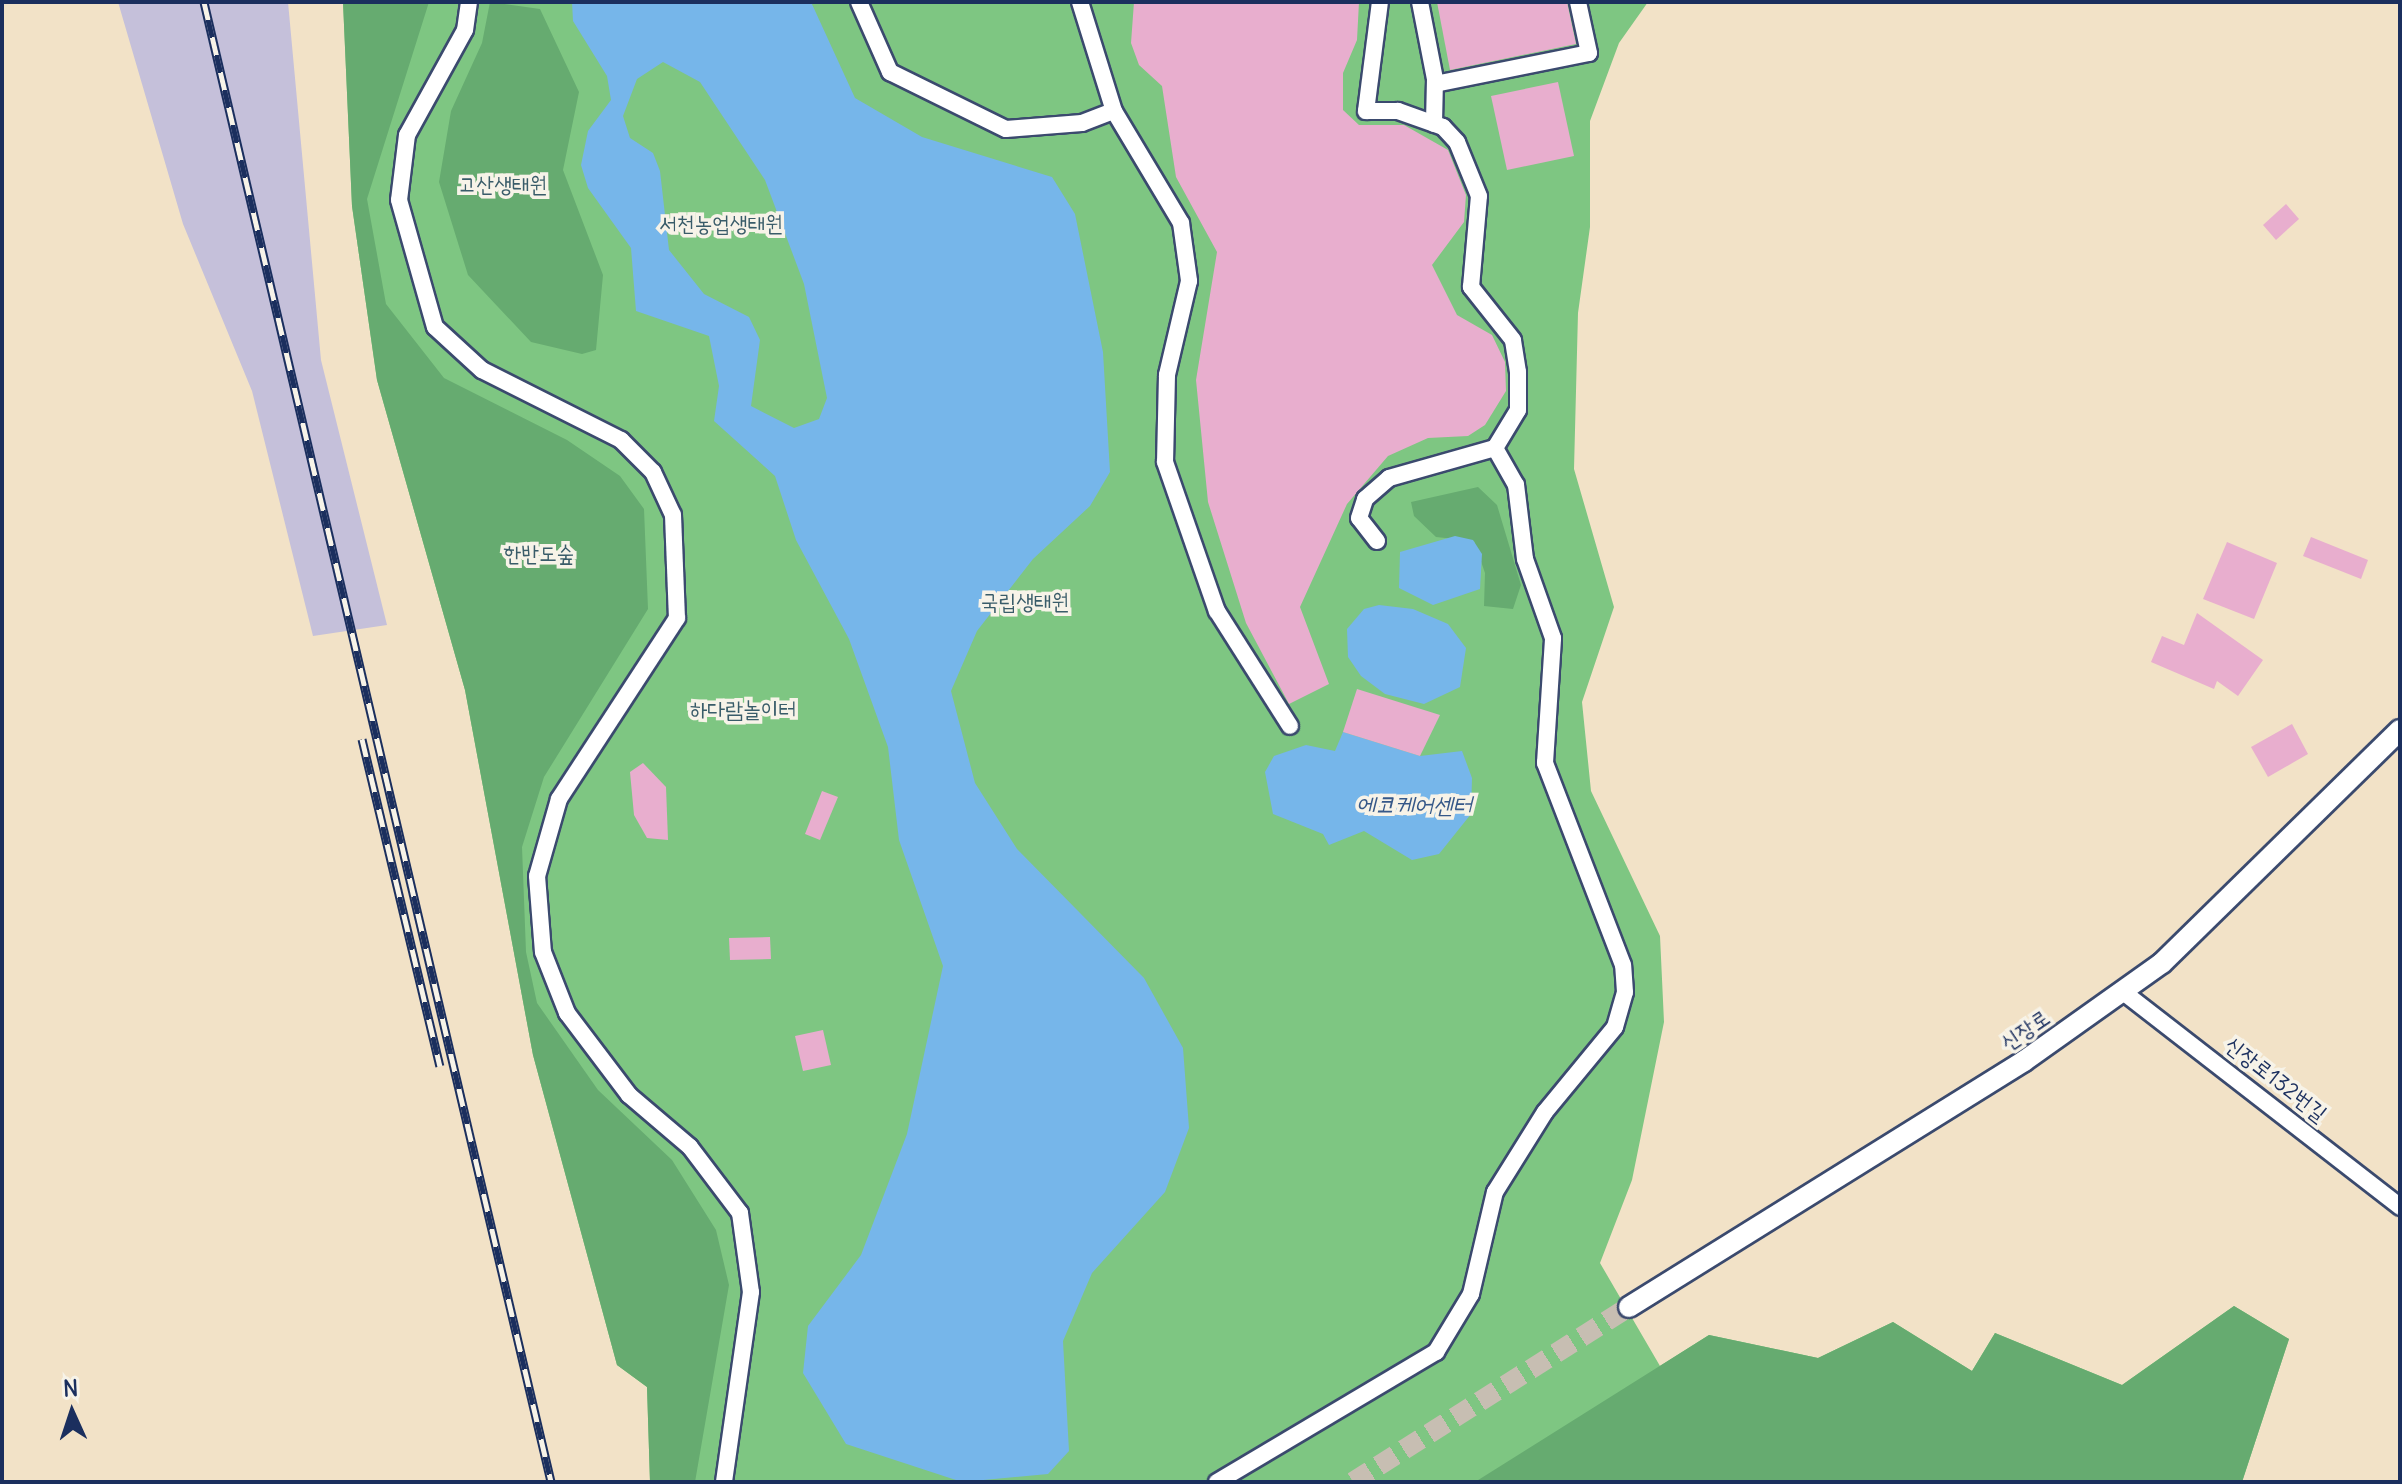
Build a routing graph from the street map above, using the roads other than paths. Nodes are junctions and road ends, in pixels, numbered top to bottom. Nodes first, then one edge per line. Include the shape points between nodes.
1 (469, 2) edge
2 (859, 2) edge
3 (1080, 2) edge
4 (1380, 2) edge
5 (1420, 2) edge
6 (1578, 2) edge
7 (1435, 84) junction
8 (1114, 111) junction
9 (1434, 124) junction
10 (1495, 448) junction
11 (1377, 541) dead end
12 (1290, 726) dead end
13 (2400, 730) edge
14 (2122, 991) junction
15 (2400, 1207) edge
16 (1629, 1307) tunnel mouth
17 (724, 1482) edge
18 (1217, 1482) edge

1 - 17 street via 465,30 407,135 399,200 435,327 482,370 621,440 653,472 673,515 677,618 559,799 537,876 543,952 567,1013 629,1095 690,1147 740,1213 751,1292
2 - 8 street via 890,72 1006,129 1082,123
3 - 8 street
4 - 9 street via 1366,111 1398,111
5 - 7 street
6 - 7 street via 1589,53
7 - 9 street
8 - 12 street via 1181,223 1189,281 1167,375 1168,474 1217,611
9 - 10 street via 1457,142 1479,196 1471,287 1513,340 1518,410
10 - 11 street via 1389,478 1365,499 1359,518
10 - 18 street via 1516,485 1525,559 1553,638 1545,763 1623,965 1622,1004 1615,1027 1545,1112 1495,1192 1471,1294 1436,1352
13 - 14 street, 신장로 via 2252,879
14 - 15 street, 신장로132번길
14 - 16 street, 신장로 via 2024,1061

